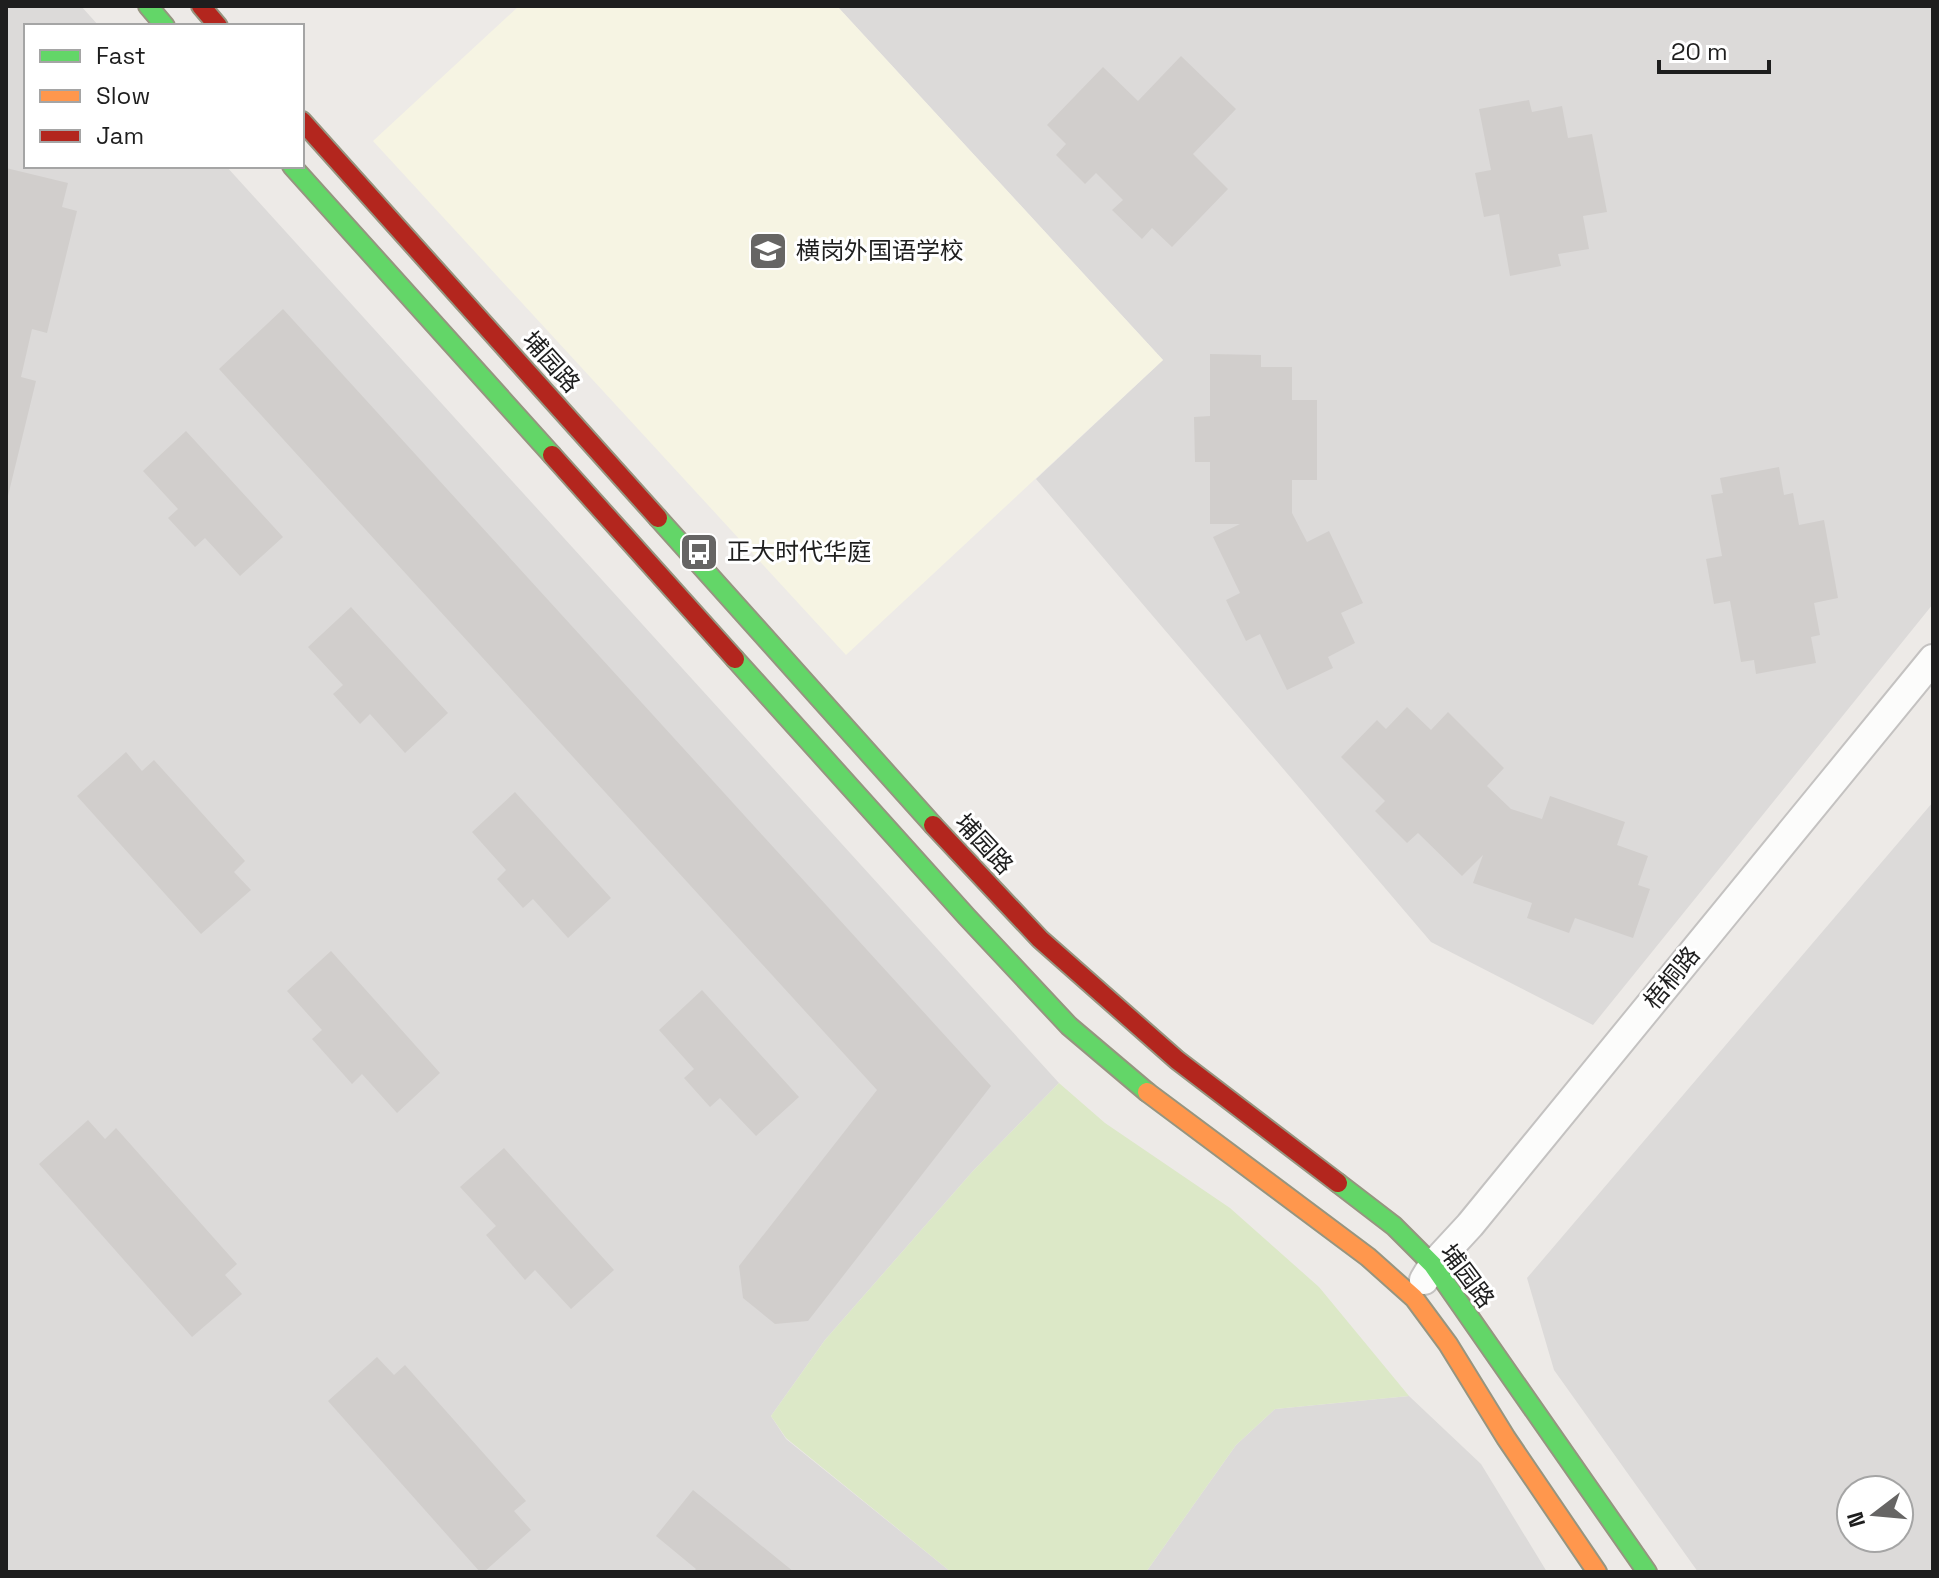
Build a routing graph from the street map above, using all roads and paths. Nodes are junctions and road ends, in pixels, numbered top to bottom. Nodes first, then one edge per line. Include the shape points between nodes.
1 (148, 6) edge
2 (178, 6) edge
3 (201, 6) edge
4 (164, 24) edge
5 (216, 24) edge
6 (304, 123) edge
7 (294, 168) edge
8 (1933, 659) edge
9 (1433, 1265) junction
10 (1414, 1298) junction
11 (1597, 1572) edge
12 (1647, 1572) edge

1 - 4 street
2 - 4 street
3 - 5 street
6 - 9 street, 埔园路 via 1040,939 1177,1060 1394,1226
7 - 10 street via 1069,1026 1169,1110 1368,1257
8 - 9 street, 梧桐路
9 - 10 street, 梧桐路
9 - 12 street, 埔园路
10 - 11 street

